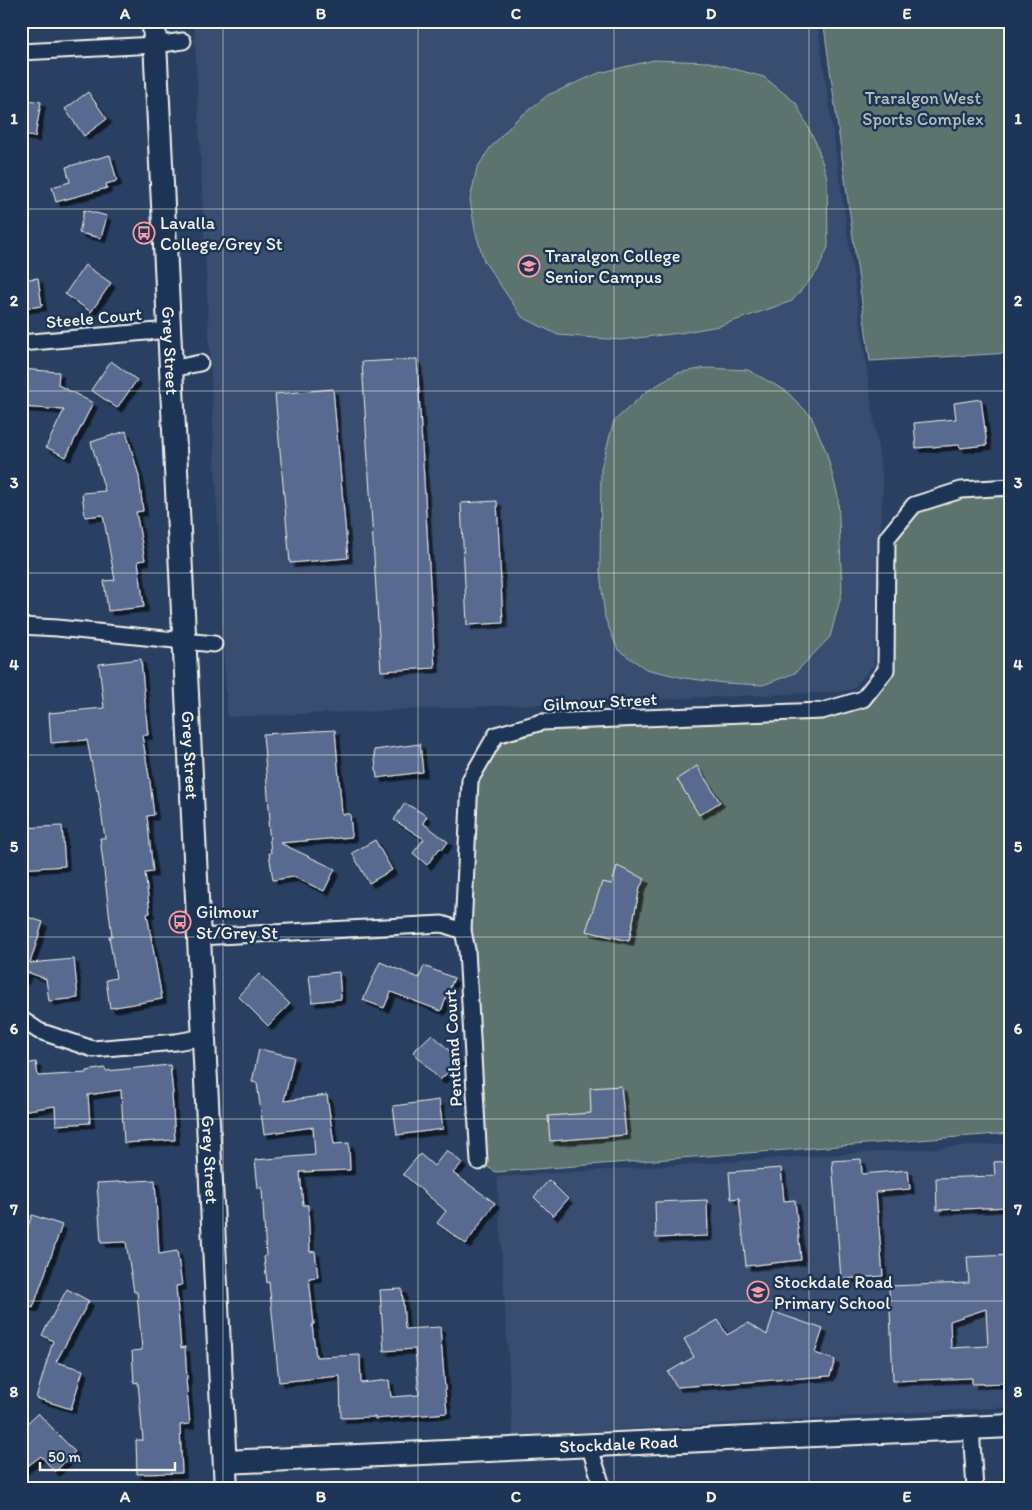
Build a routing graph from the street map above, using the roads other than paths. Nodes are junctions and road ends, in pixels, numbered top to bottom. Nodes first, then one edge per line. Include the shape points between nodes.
1 (154, 21) edge
2 (183, 41) dead end
3 (155, 45) junction
4 (21, 52) edge
5 (169, 330) junction
6 (21, 343) edge
7 (200, 363) dead end
8 (171, 368) junction
9 (1011, 487) edge
10 (21, 626) edge
11 (184, 641) junction
12 (214, 644) dead end
13 (464, 931) junction
14 (199, 937) junction
15 (21, 1019) edge
16 (204, 1037) junction
17 (479, 1162) dead end
18 (1011, 1426) edge
19 (971, 1428) junction
20 (589, 1446) junction
21 (225, 1462) junction
22 (226, 1489) edge
23 (603, 1489) edge
24 (975, 1489) edge

1 - 3 main road, Grey Street
2 - 3 street
3 - 4 street
3 - 5 main road, Grey Street
5 - 6 street, Steele Court
5 - 8 main road, Grey Street
7 - 8 street
8 - 11 main road, Grey Street
9 - 13 street, Gilmour Street via 961,490 914,506 887,538 886,670 863,699 822,711 542,722 496,735 470,780
10 - 11 street
11 - 12 street
11 - 14 main road, Grey Street
13 - 14 street via 442,924
13 - 17 street, Pentland Court
14 - 16 main road, Grey Street
15 - 16 street via 39,1031 93,1049
16 - 21 main road, Grey Street
18 - 19 main road, Stockdale Road
19 - 20 main road, Stockdale Road
19 - 24 street
20 - 21 main road, Stockdale Road
20 - 23 street
21 - 22 main road, Grey Street

